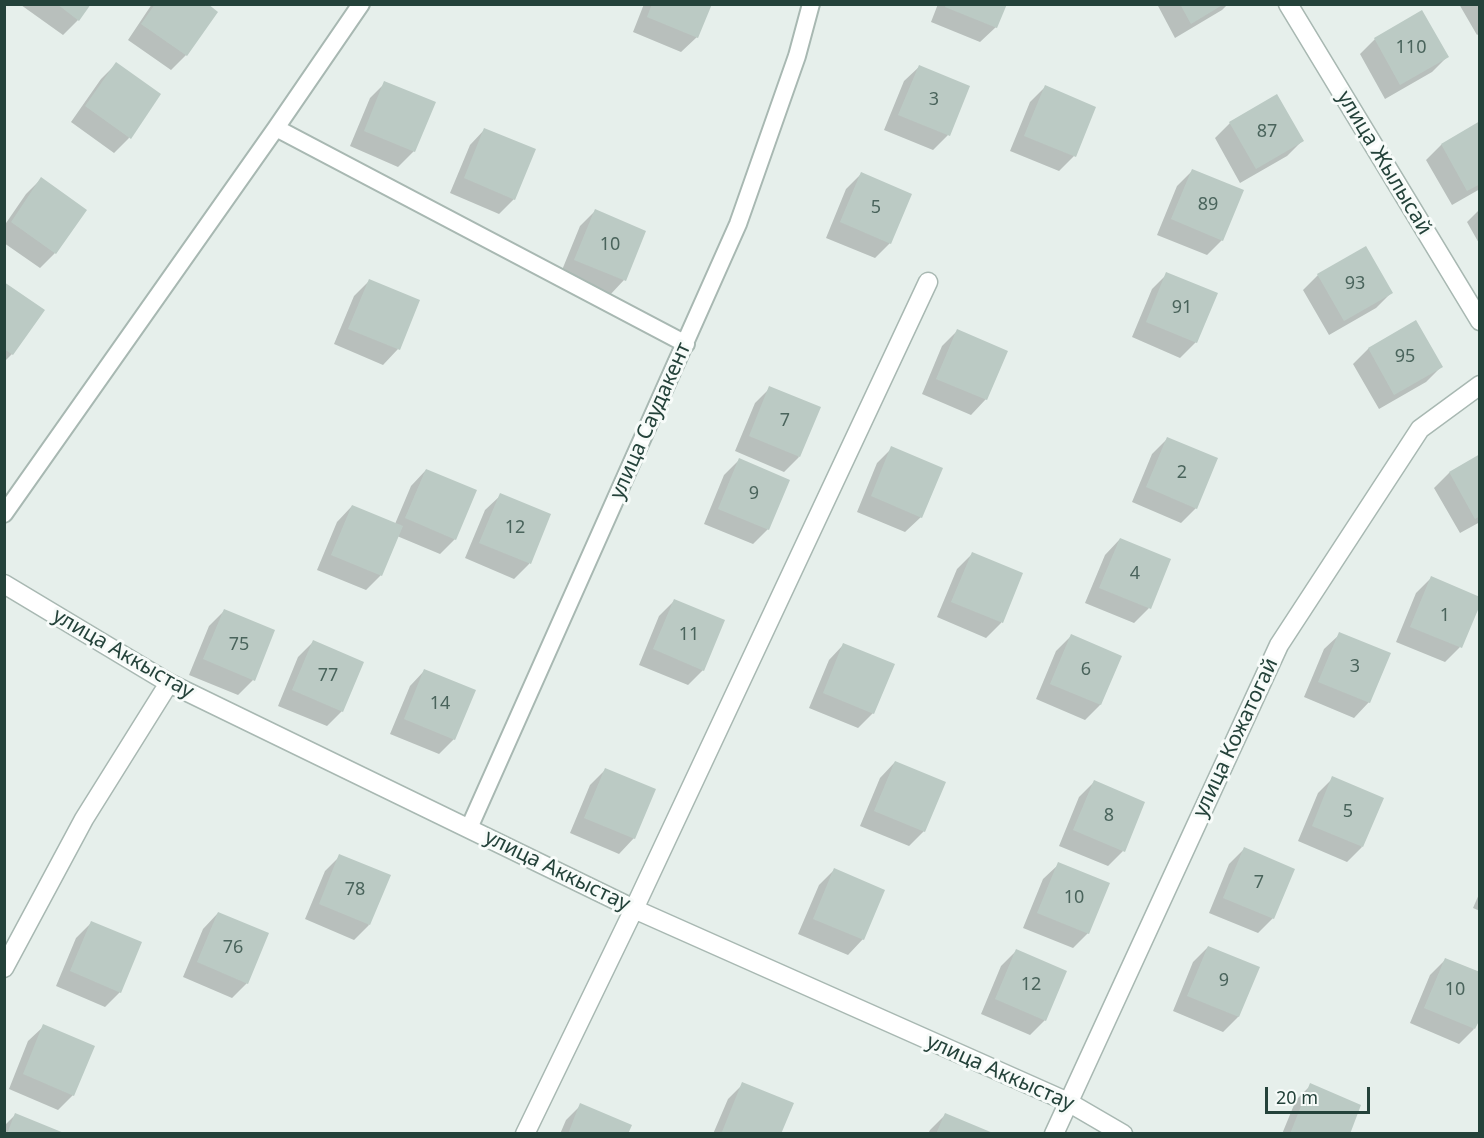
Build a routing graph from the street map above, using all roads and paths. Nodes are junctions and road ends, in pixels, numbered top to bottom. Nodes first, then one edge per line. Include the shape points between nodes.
1 (361, 4) edge
2 (811, 4) edge
3 (1288, 4) edge
4 (276, 128) junction
5 (928, 282) dead end
6 (1479, 321) edge
7 (686, 344) junction
8 (1479, 385) edge
9 (4, 514) edge
10 (4, 584) edge
11 (169, 683) junction
12 (469, 828) junction
13 (634, 909) junction
14 (4, 968) edge
15 (1068, 1102) junction
16 (525, 1134) edge
17 (1054, 1134) edge
18 (1123, 1134) edge

1 - 4 lane
2 - 7 lane, улица Саудакент via 797,56 738,224
3 - 6 street, улица Жылысай
4 - 7 lane
4 - 9 lane
5 - 13 street
7 - 12 lane, улица Саудакент
8 - 15 street, улица Кожатогай via 1420,429 1279,645
10 - 11 street, улица Аккыстау
11 - 12 street, улица Аккыстау
11 - 14 street via 84,819
12 - 13 street, улица Аккыстау
13 - 15 street, улица Аккыстау
13 - 16 street
15 - 17 street, улица Кожатогай
15 - 18 street, улица Аккыстау

